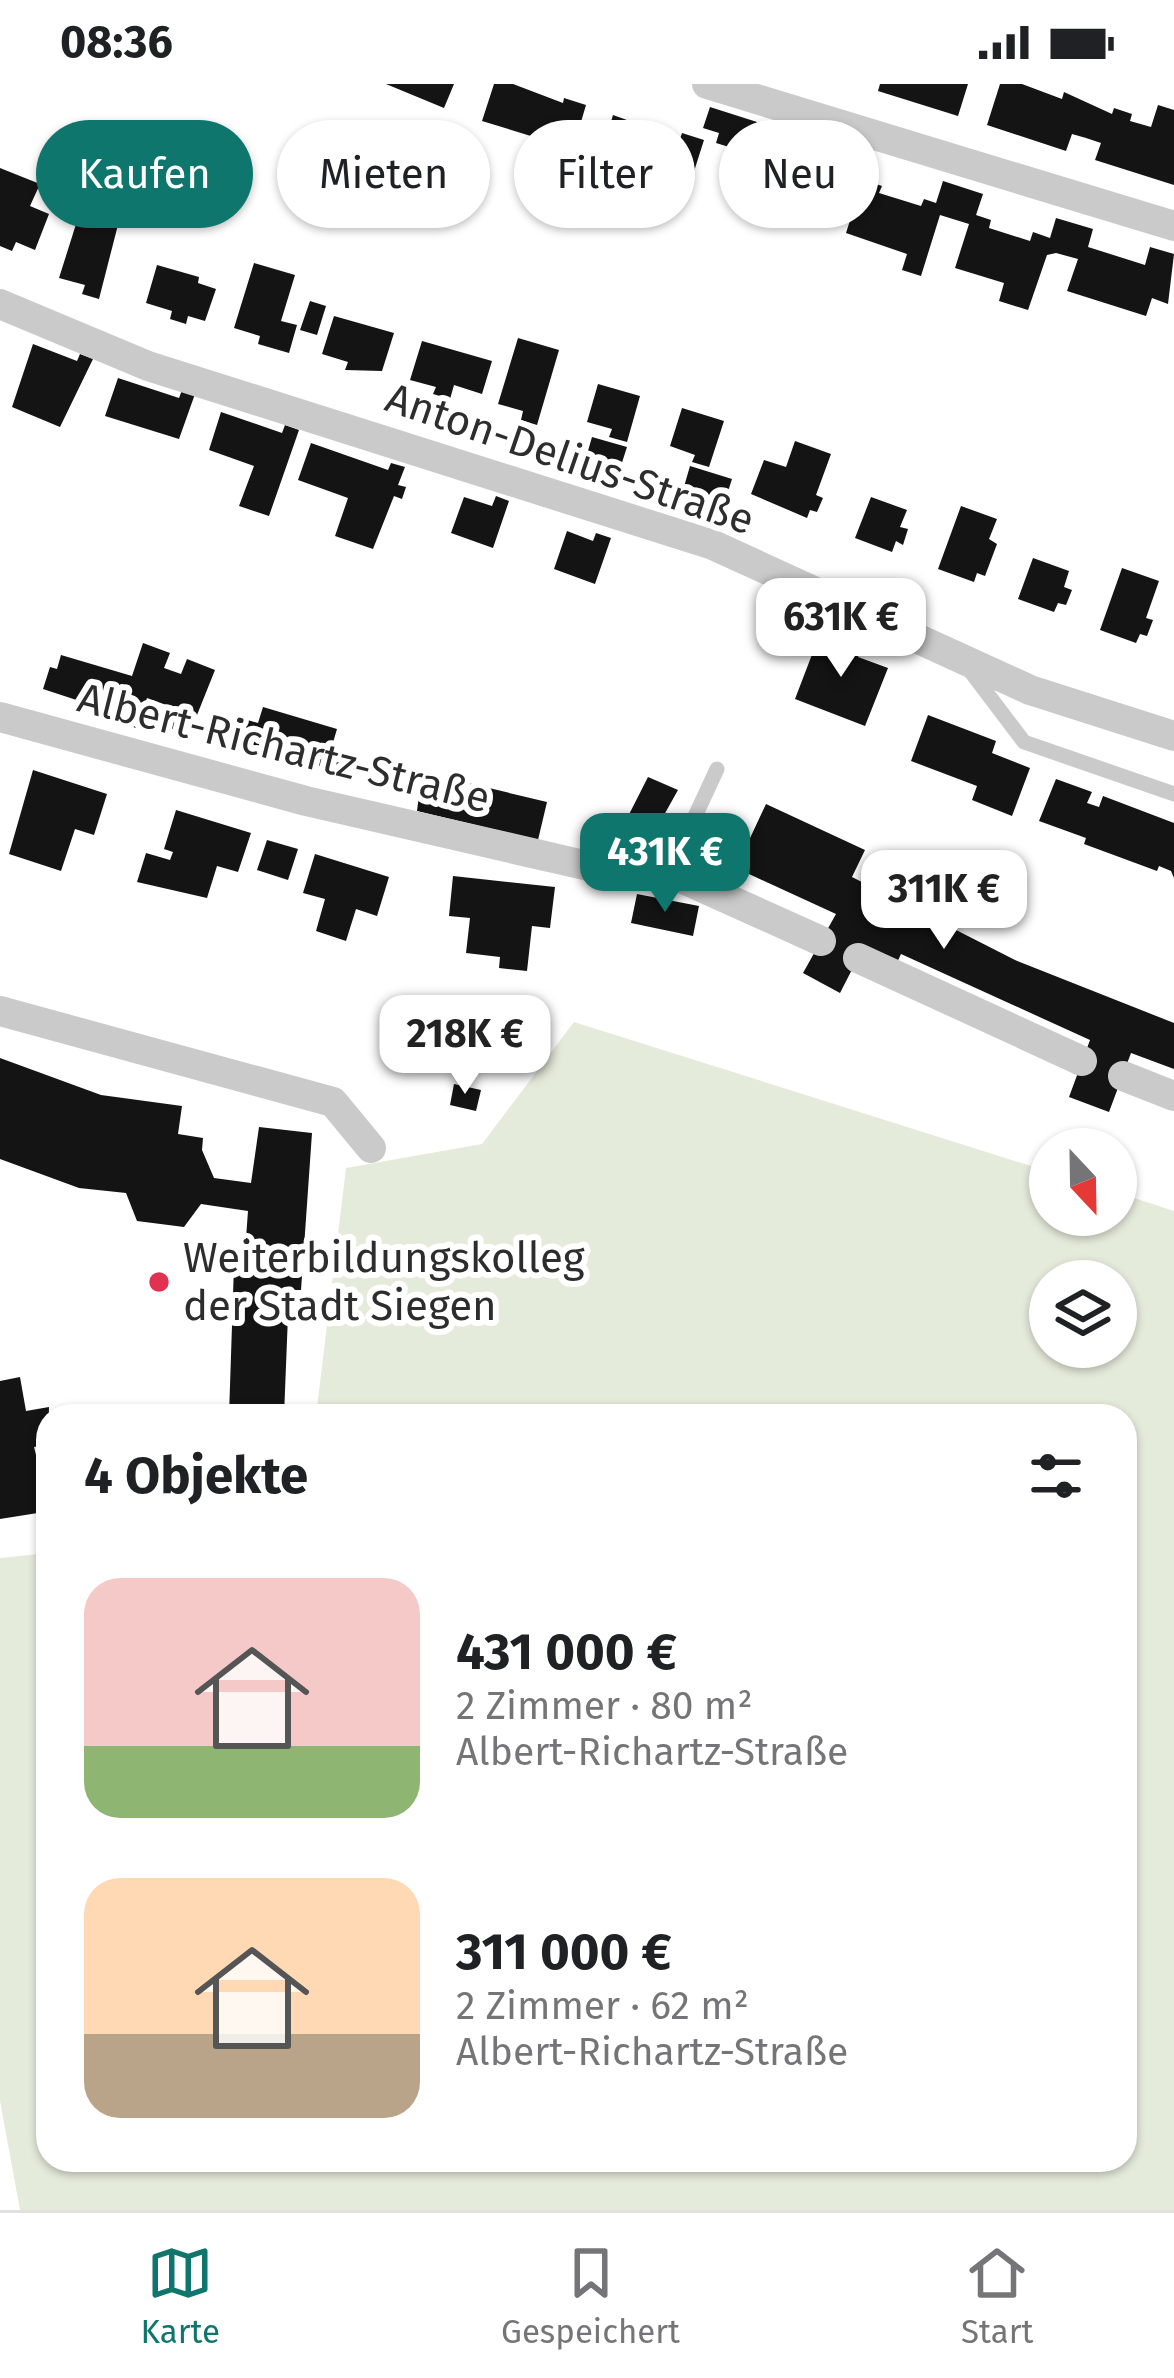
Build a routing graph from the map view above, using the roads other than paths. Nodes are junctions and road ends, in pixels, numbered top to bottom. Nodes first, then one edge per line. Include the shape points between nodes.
1 (707, 84) edge
2 (1174, 226) edge
3 (0, 304) edge
4 (962, 661) junction
5 (0, 717) edge
6 (1174, 736) edge
7 (717, 769) dead end
8 (1174, 794) edge
9 (679, 877) junction
10 (821, 941) dead end
11 (858, 958) dead end
12 (0, 1011) edge
13 (1082, 1061) dead end
14 (1123, 1076) dead end
15 (1174, 1096) edge
16 (371, 1148) dead end

1 - 2 street
3 - 4 street, Anton-Delius-Straße via 148,366 713,545
4 - 6 street, Anton-Delius-Straße
4 - 8 lane via 1024,742
5 - 9 street, Albert-Richartz-Straße via 306,801 584,865
7 - 9 lane via 680,851
9 - 10 street, Albert-Richartz-Straße
11 - 13 street
12 - 16 street via 332,1102
14 - 15 street

